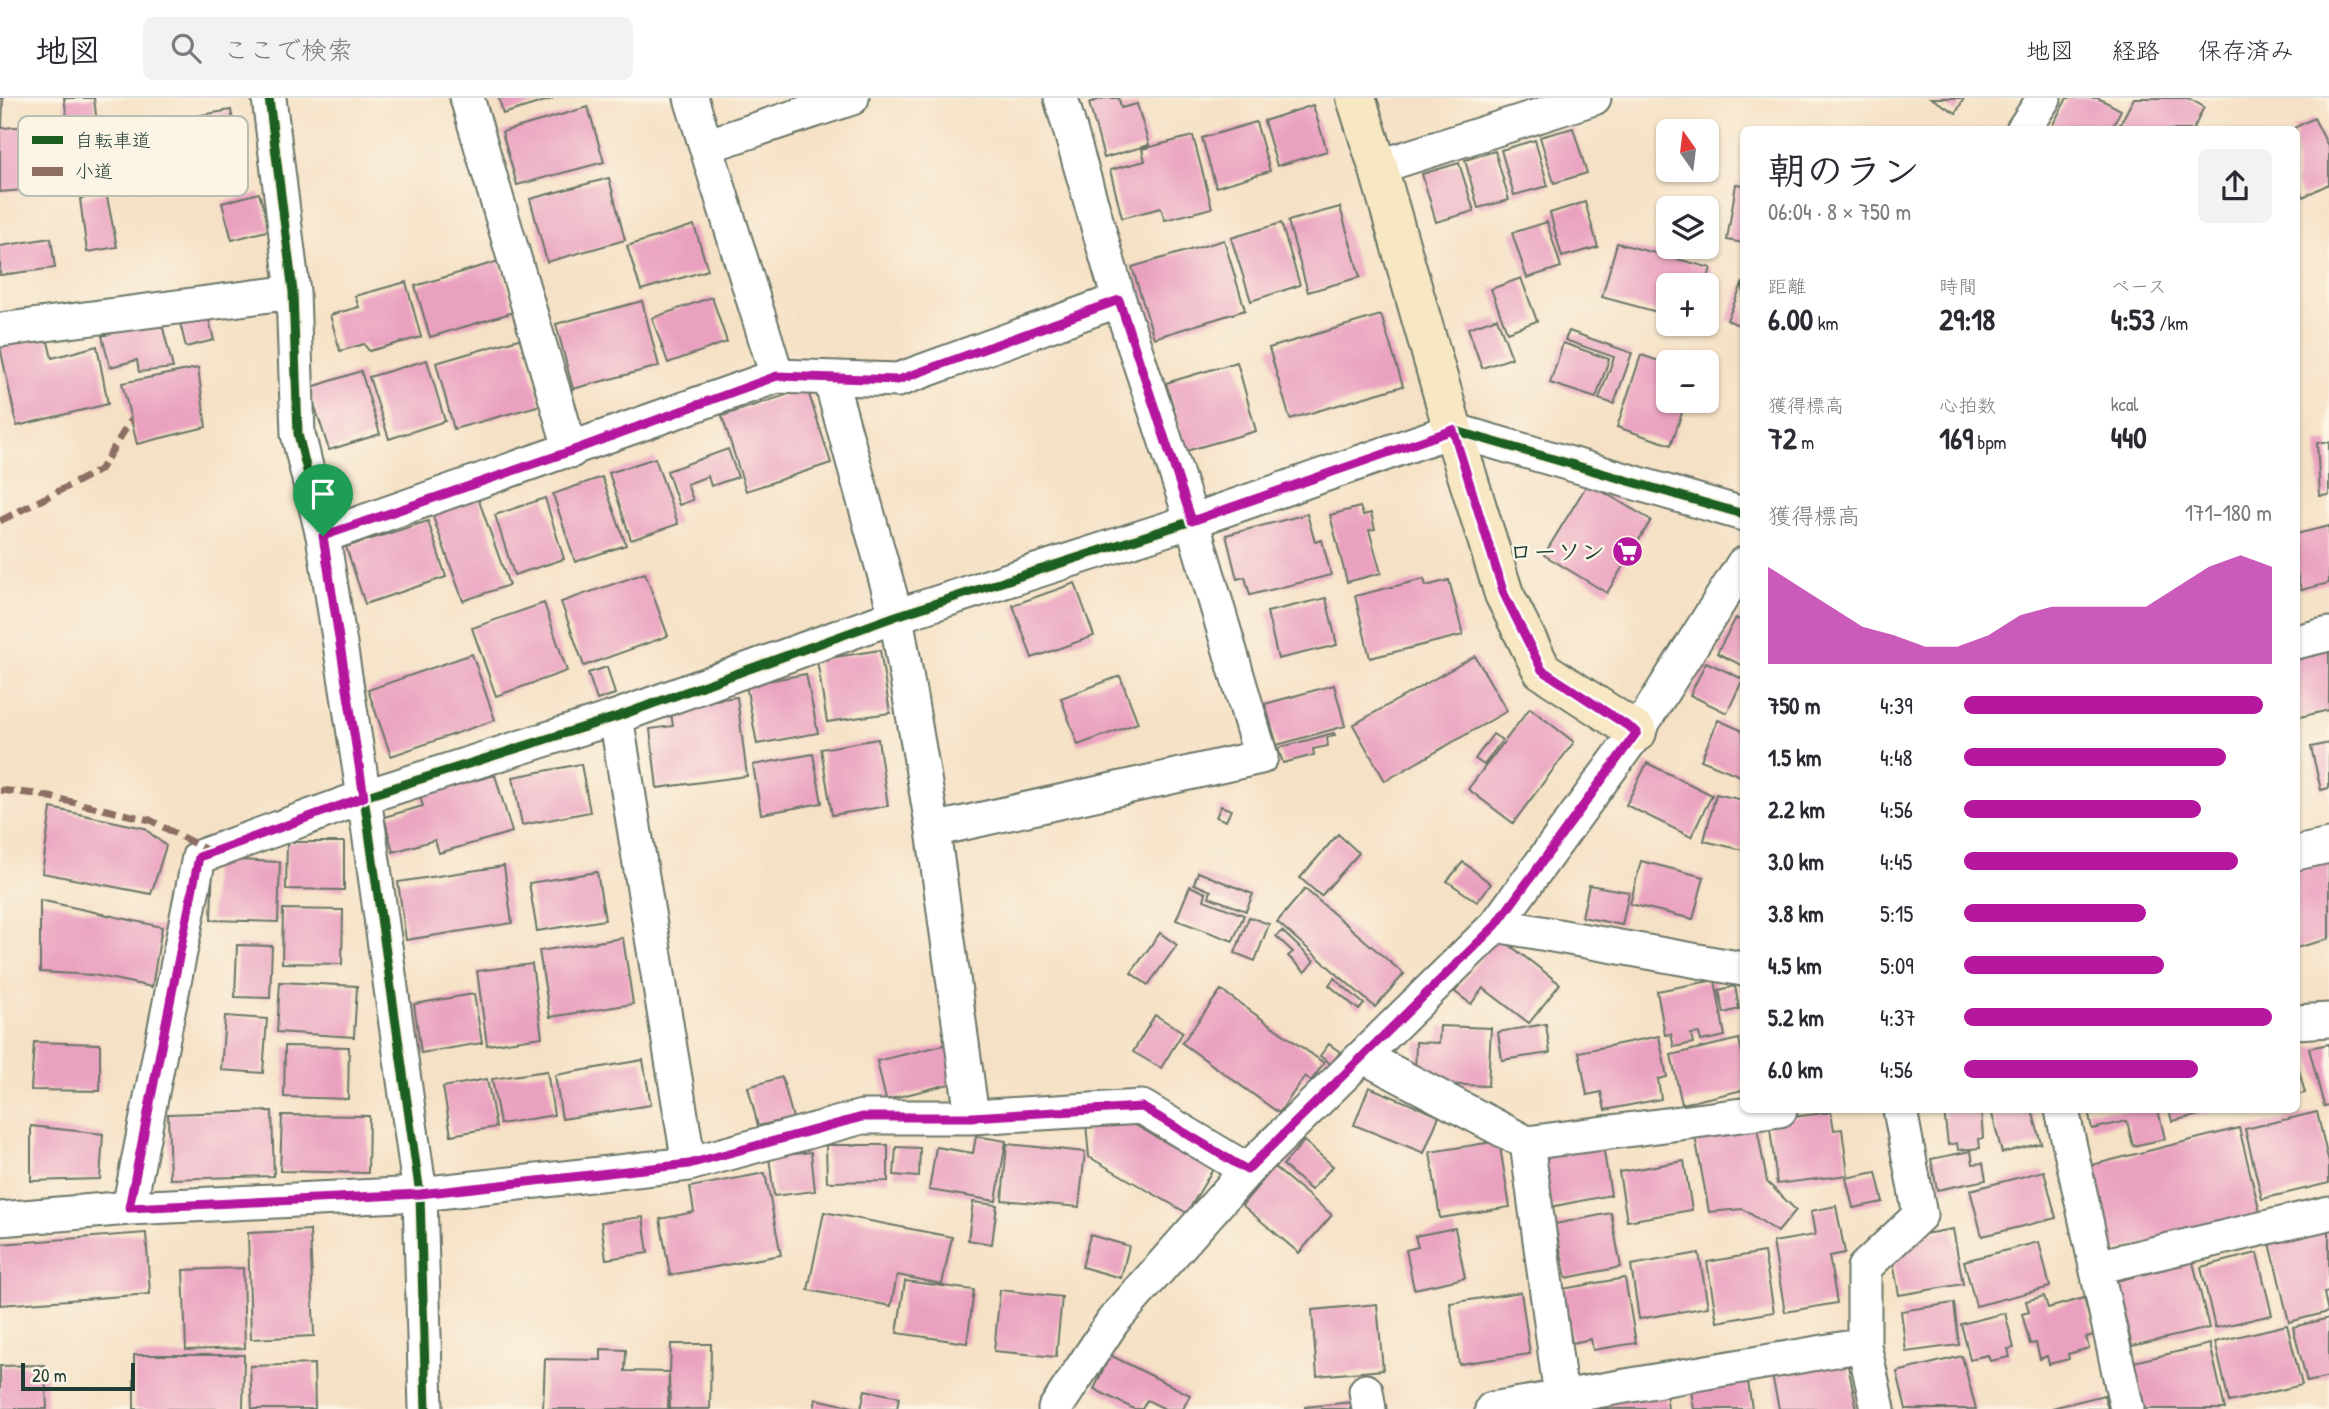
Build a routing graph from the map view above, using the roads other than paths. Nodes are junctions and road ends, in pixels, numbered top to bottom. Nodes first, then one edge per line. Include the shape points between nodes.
1 (269, 98) edge
2 (467, 98) edge
3 (691, 98) edge
4 (852, 98) edge
5 (1061, 98) edge
6 (1356, 98) edge
7 (1594, 98) edge
8 (2044, 98) edge
9 (2026, 126) edge
10 (706, 146) junction
11 (1378, 167) junction
12 (293, 292) junction
13 (1119, 300) junction
14 (0, 330) edge
15 (777, 376) junction
16 (830, 378) junction
17 (1453, 430) junction
18 (571, 451) junction
19 (1740, 512) edge
20 (1192, 521) junction
21 (323, 536) junction
22 (1740, 569) edge
23 (895, 615) junction
24 (2329, 634) edge
25 (2300, 641) edge
26 (616, 717) junction
27 (1637, 732) junction
28 (364, 797) junction
29 (933, 830) junction
30 (2329, 846) edge
31 (2300, 852) edge
32 (1496, 925) junction
33 (1740, 968) edge
34 (2329, 1020) edge
35 (2300, 1022) edge
36 (1364, 1057) junction
37 (1757, 1113) edge
38 (1901, 1113) edge
39 (2063, 1113) edge
40 (972, 1117) junction
41 (1527, 1143) junction
42 (689, 1164) junction
43 (1247, 1170) junction
44 (420, 1194) junction
45 (129, 1208) junction
46 (2329, 1213) edge
47 (0, 1219) edge
48 (2096, 1267) junction
49 (1864, 1345) junction
50 (1561, 1397) junction
51 (426, 1409) edge
52 (1055, 1409) edge
53 (1492, 1409) edge
54 (1878, 1409) edge
55 (2127, 1409) edge

1 - 12 street
2 - 18 street
3 - 10 street
4 - 10 street
5 - 13 street
6 - 11 street
7 - 11 street
8 - 9 street
10 - 15 street
11 - 17 street
12 - 14 street
12 - 21 street via 299,434
13 - 16 street via 898,380
13 - 20 street
15 - 16 street
15 - 18 street
16 - 23 street
17 - 19 street
17 - 20 street
17 - 27 street via 1504,594 1542,670
18 - 21 street
20 - 23 street
20 - 29 street via 1261,757
21 - 28 street
22 - 27 street
23 - 26 street
23 - 29 street
24 - 25 street
26 - 28 street
26 - 42 street
27 - 32 street
28 - 44 street
28 - 45 street via 199,857
29 - 40 street
30 - 31 street
32 - 33 street
32 - 36 street
34 - 35 street
36 - 41 street
36 - 43 street
37 - 41 street
38 - 49 street via 1920,1215 1864,1268
39 - 48 street
40 - 42 street via 862,1117
40 - 43 street via 1142,1107
41 - 50 street
42 - 44 street
43 - 52 street via 1113,1321
44 - 45 street
44 - 51 street
45 - 47 street
46 - 48 street
48 - 55 street
49 - 50 street
49 - 54 street
50 - 53 street

